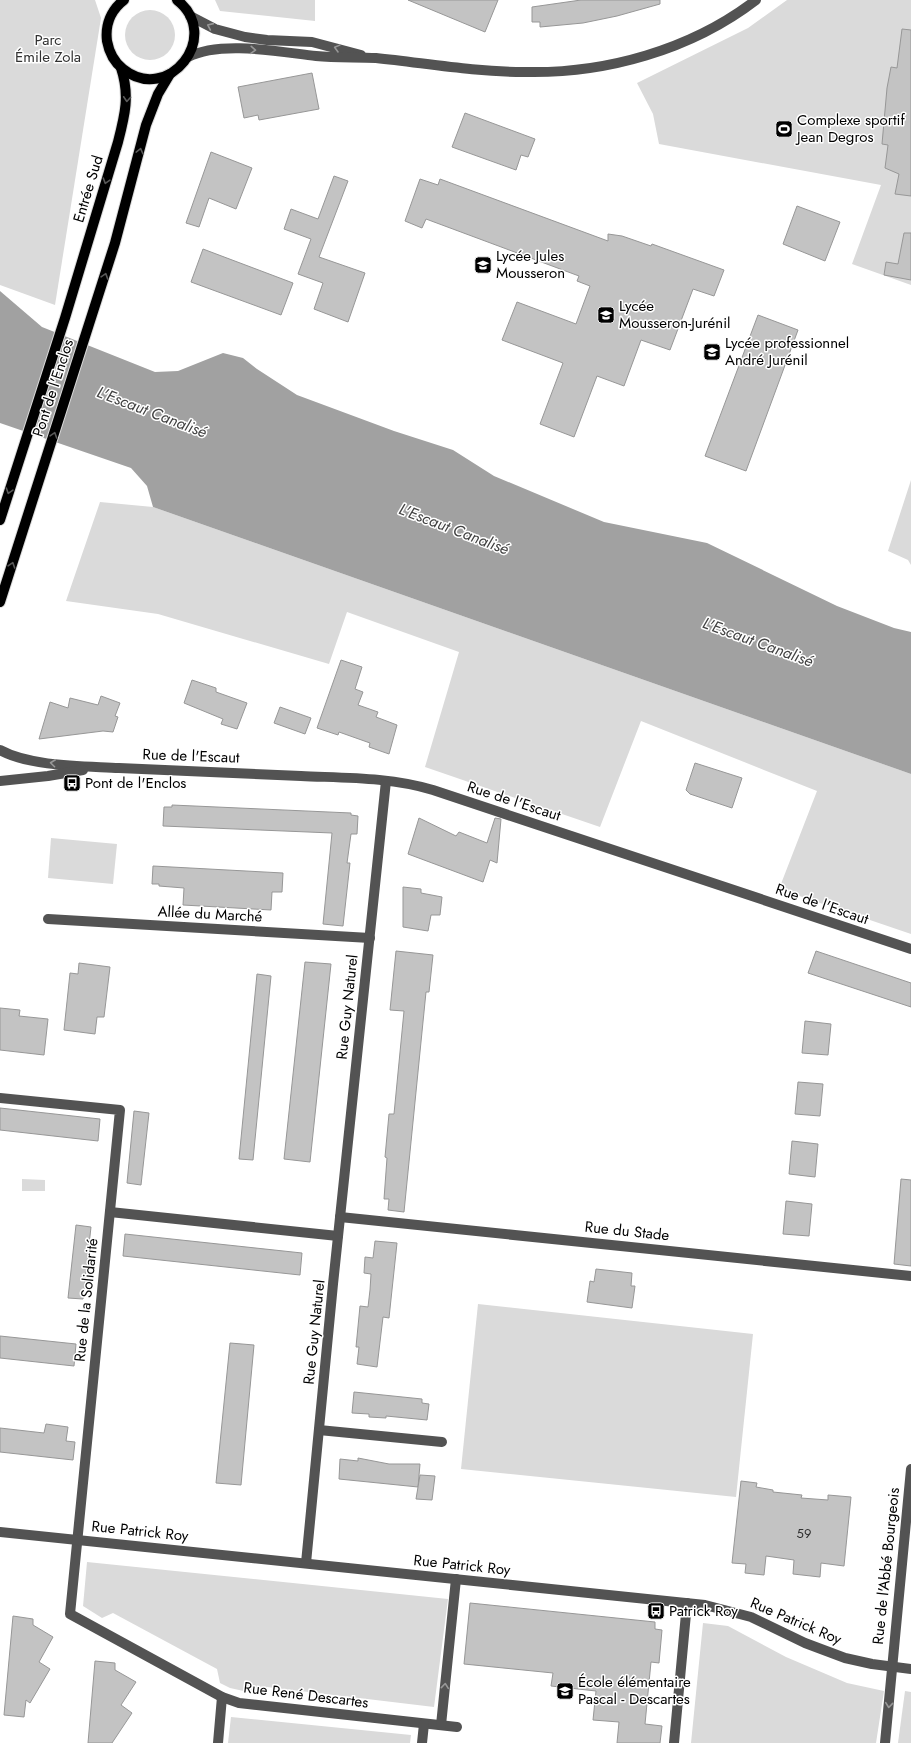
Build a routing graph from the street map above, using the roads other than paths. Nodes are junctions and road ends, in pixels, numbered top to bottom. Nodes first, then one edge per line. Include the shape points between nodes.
1 (115, 0) edge
2 (124, 0) edge
3 (176, 0) edge
4 (756, 0) edge
5 (113, 12) junction
6 (190, 16) junction
7 (188, 58) junction
8 (375, 58) junction
9 (121, 68) junction
10 (170, 74) junction
11 (65, 318) joint
12 (0, 520) edge
13 (0, 602) edge
14 (0, 750) edge
15 (91, 768) junction
16 (0, 781) edge
17 (386, 781) junction
18 (48, 919) dead end
19 (370, 938) junction
20 (911, 949) edge
21 (0, 1098) edge
22 (110, 1212) junction
23 (340, 1217) junction
24 (338, 1236) junction
25 (911, 1276) edge
26 (319, 1430) junction
27 (442, 1442) dead end
28 (911, 1469) edge
29 (0, 1532) edge
30 (77, 1540) junction
31 (907, 1550) edge
32 (306, 1563) junction
33 (456, 1579) junction
34 (687, 1603) junction
35 (70, 1614) joint
36 (893, 1667) junction
37 (911, 1669) edge
38 (222, 1697) junction
39 (424, 1724) junction
40 (441, 1725) junction
41 (458, 1727) dead end
42 (218, 1743) edge
43 (422, 1743) edge
44 (674, 1743) edge
45 (885, 1743) edge

1 - 5 main road
2 - 5 main road
3 - 6 main road
4 - 8 street via 714,27 679,43 646,55 596,67 563,71 511,72
5 - 9 main road via 106,31 112,57
6 - 7 main road via 194,40
8 -> 6 street via 312,42 245,37 215,29
7 -> 8 street via 206,50 223,49 330,58
7 - 10 main road
9 - 10 main road via 132,75 145,78 158,78
9 -> 11 main road, Entrée Sud via 127,90 124,118
13 -> 10 main road, Pont de l'Enclos via 129,196 146,125 158,94
11 -> 12 main road, Pont de l'Enclos
15 -> 14 street, Rue de l'Escaut via 26,759
15 - 16 street, Rue de l'Escaut
15 - 17 street, Rue de l'Escaut
17 - 19 street, Rue Guy Naturel
17 - 20 street, Rue de l'Escaut via 433,790
18 - 19 street, Allée du Marché
19 - 23 street, Rue Guy Naturel
21 - 22 street, Rue de la Solidarité via 120,1110
22 - 24 street
22 - 30 street, Rue de la Solidarité
23 - 24 street, Rue Guy Naturel
23 - 25 street, Rue du Stade
24 - 26 street, Rue Guy Naturel
26 - 27 street
26 - 32 street, Rue Guy Naturel
28 - 31 street, Rue de l'Abbé Bourgeois
29 - 30 street, Rue Patrick Roy
30 - 32 street, Rue Patrick Roy
30 - 35 street, Rue de la Solidarité
31 - 36 street, Rue de l'Abbé Bourgeois
32 - 33 street, Rue Patrick Roy
33 - 34 street, Rue Patrick Roy
40 -> 33 street
34 - 36 street, Rue Patrick Roy via 739,1613 764,1622 805,1643 857,1662
34 - 44 street
35 - 38 street, Rue René Descartes
36 - 37 street, Rue Patrick Roy
36 -> 45 street, Rue de l'Abbé Bourgeois
38 - 39 street, Rue René Descartes via 248,1705
38 - 42 street
39 - 40 street, Rue René Descartes
39 - 43 street
40 - 41 street, Rue René Descartes

